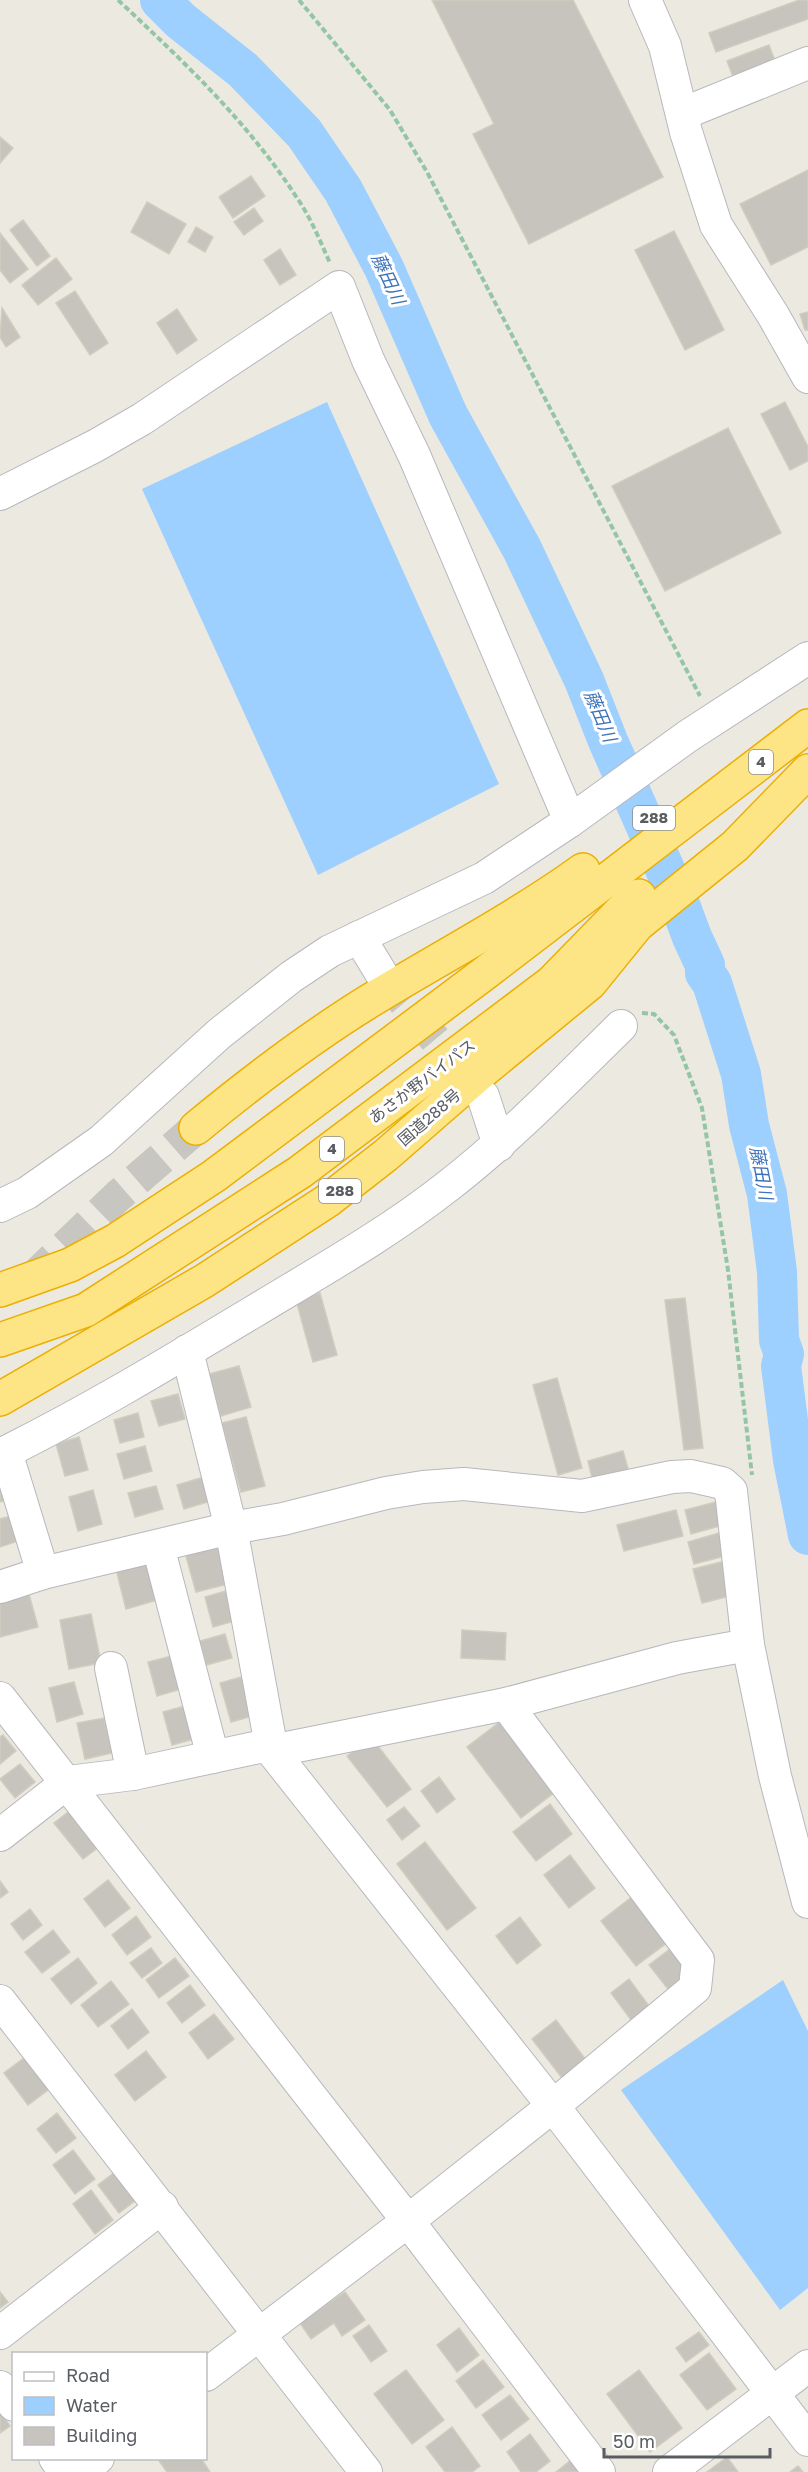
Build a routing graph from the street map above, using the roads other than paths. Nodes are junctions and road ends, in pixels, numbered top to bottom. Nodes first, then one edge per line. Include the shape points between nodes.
1 (645, 0) edge
2 (808, 63) edge
3 (682, 114) junction
4 (808, 377) edge
5 (0, 494) edge
6 (808, 658) edge
7 (808, 725) edge
8 (808, 770) edge
9 (577, 816) junction
10 (609, 864) junction
11 (632, 915) junction
12 (358, 937) junction
13 (384, 978) tunnel mouth
14 (621, 1026) road end
15 (483, 1096) tunnel mouth
16 (196, 1128) tunnel mouth
17 (499, 1145) junction
18 (0, 1206) edge
19 (0, 1290) edge
20 (0, 1340) edge
21 (187, 1351) junction
22 (0, 1399) edge
23 (3, 1454) edge
24 (231, 1528) junction
25 (158, 1546) junction
26 (43, 1573) junction
27 (0, 1587) edge
28 (748, 1645) junction
29 (111, 1668) dead end
30 (0, 1698) edge
31 (506, 1704) junction
32 (272, 1751) junction
33 (213, 1757) junction
34 (133, 1774) junction
35 (68, 1782) junction
36 (0, 1835) edge
37 (808, 1902) edge
38 (0, 2001) edge
39 (553, 2106) junction
40 (162, 2207) junction
41 (408, 2221) junction
42 (0, 2332) edge
43 (259, 2334) junction
44 (808, 2366) edge
45 (207, 2374) edge
46 (0, 2387) edge
47 (772, 2394) junction
48 (12, 2402) edge
49 (808, 2440) edge
50 (96, 2460) edge
51 (81, 2472) edge
52 (366, 2472) edge
53 (599, 2472) edge
54 (669, 2472) edge

1 - 3 street via 665,46
2 - 3 street
3 - 4 street via 716,225
5 - 9 street via 142,419 339,287 368,360
6 - 9 street via 700,728
7 - 10 highway, 288 via 709,789
8 - 11 highway, 国道288号 / 288 via 731,838
9 - 12 street via 484,878
10 - 16 highway, 288 via 548,895 378,996 249,1084
10 - 19 highway via 485,973 214,1176 88,1256
11 - 20 highway, あさか野バイパス / 4 via 550,983 300,1172 86,1310
11 - 22 highway, 国道288号 / 288 via 590,983 327,1201 204,1281
12 - 13 street
12 - 18 street via 301,970 251,1007 101,1141 27,1193
14 - 17 street
15 - 17 street
17 - 21 street via 387,1229
21 - 23 street
21 - 24 street
23 - 26 street
24 - 25 street
24 - 28 street via 423,1487 464,1484 582,1496 672,1477 691,1476 722,1483 731,1491
24 - 32 street
25 - 26 street
25 - 33 street
26 - 27 street
28 - 31 street via 677,1658
28 - 37 street via 775,1776
29 - 34 street
30 - 35 street
31 - 32 street
31 - 39 street via 698,1960 696,1988
32 - 33 street via 264,1746
32 - 39 street
33 - 34 street
34 - 35 street
35 - 36 street
35 - 41 street
38 - 40 street
39 - 41 street
39 - 47 street
40 - 42 street
40 - 43 street
41 - 43 street
41 - 53 street
43 - 45 street
43 - 52 street
44 - 47 street
46 - 48 street
47 - 49 street
47 - 54 street
50 - 51 street

